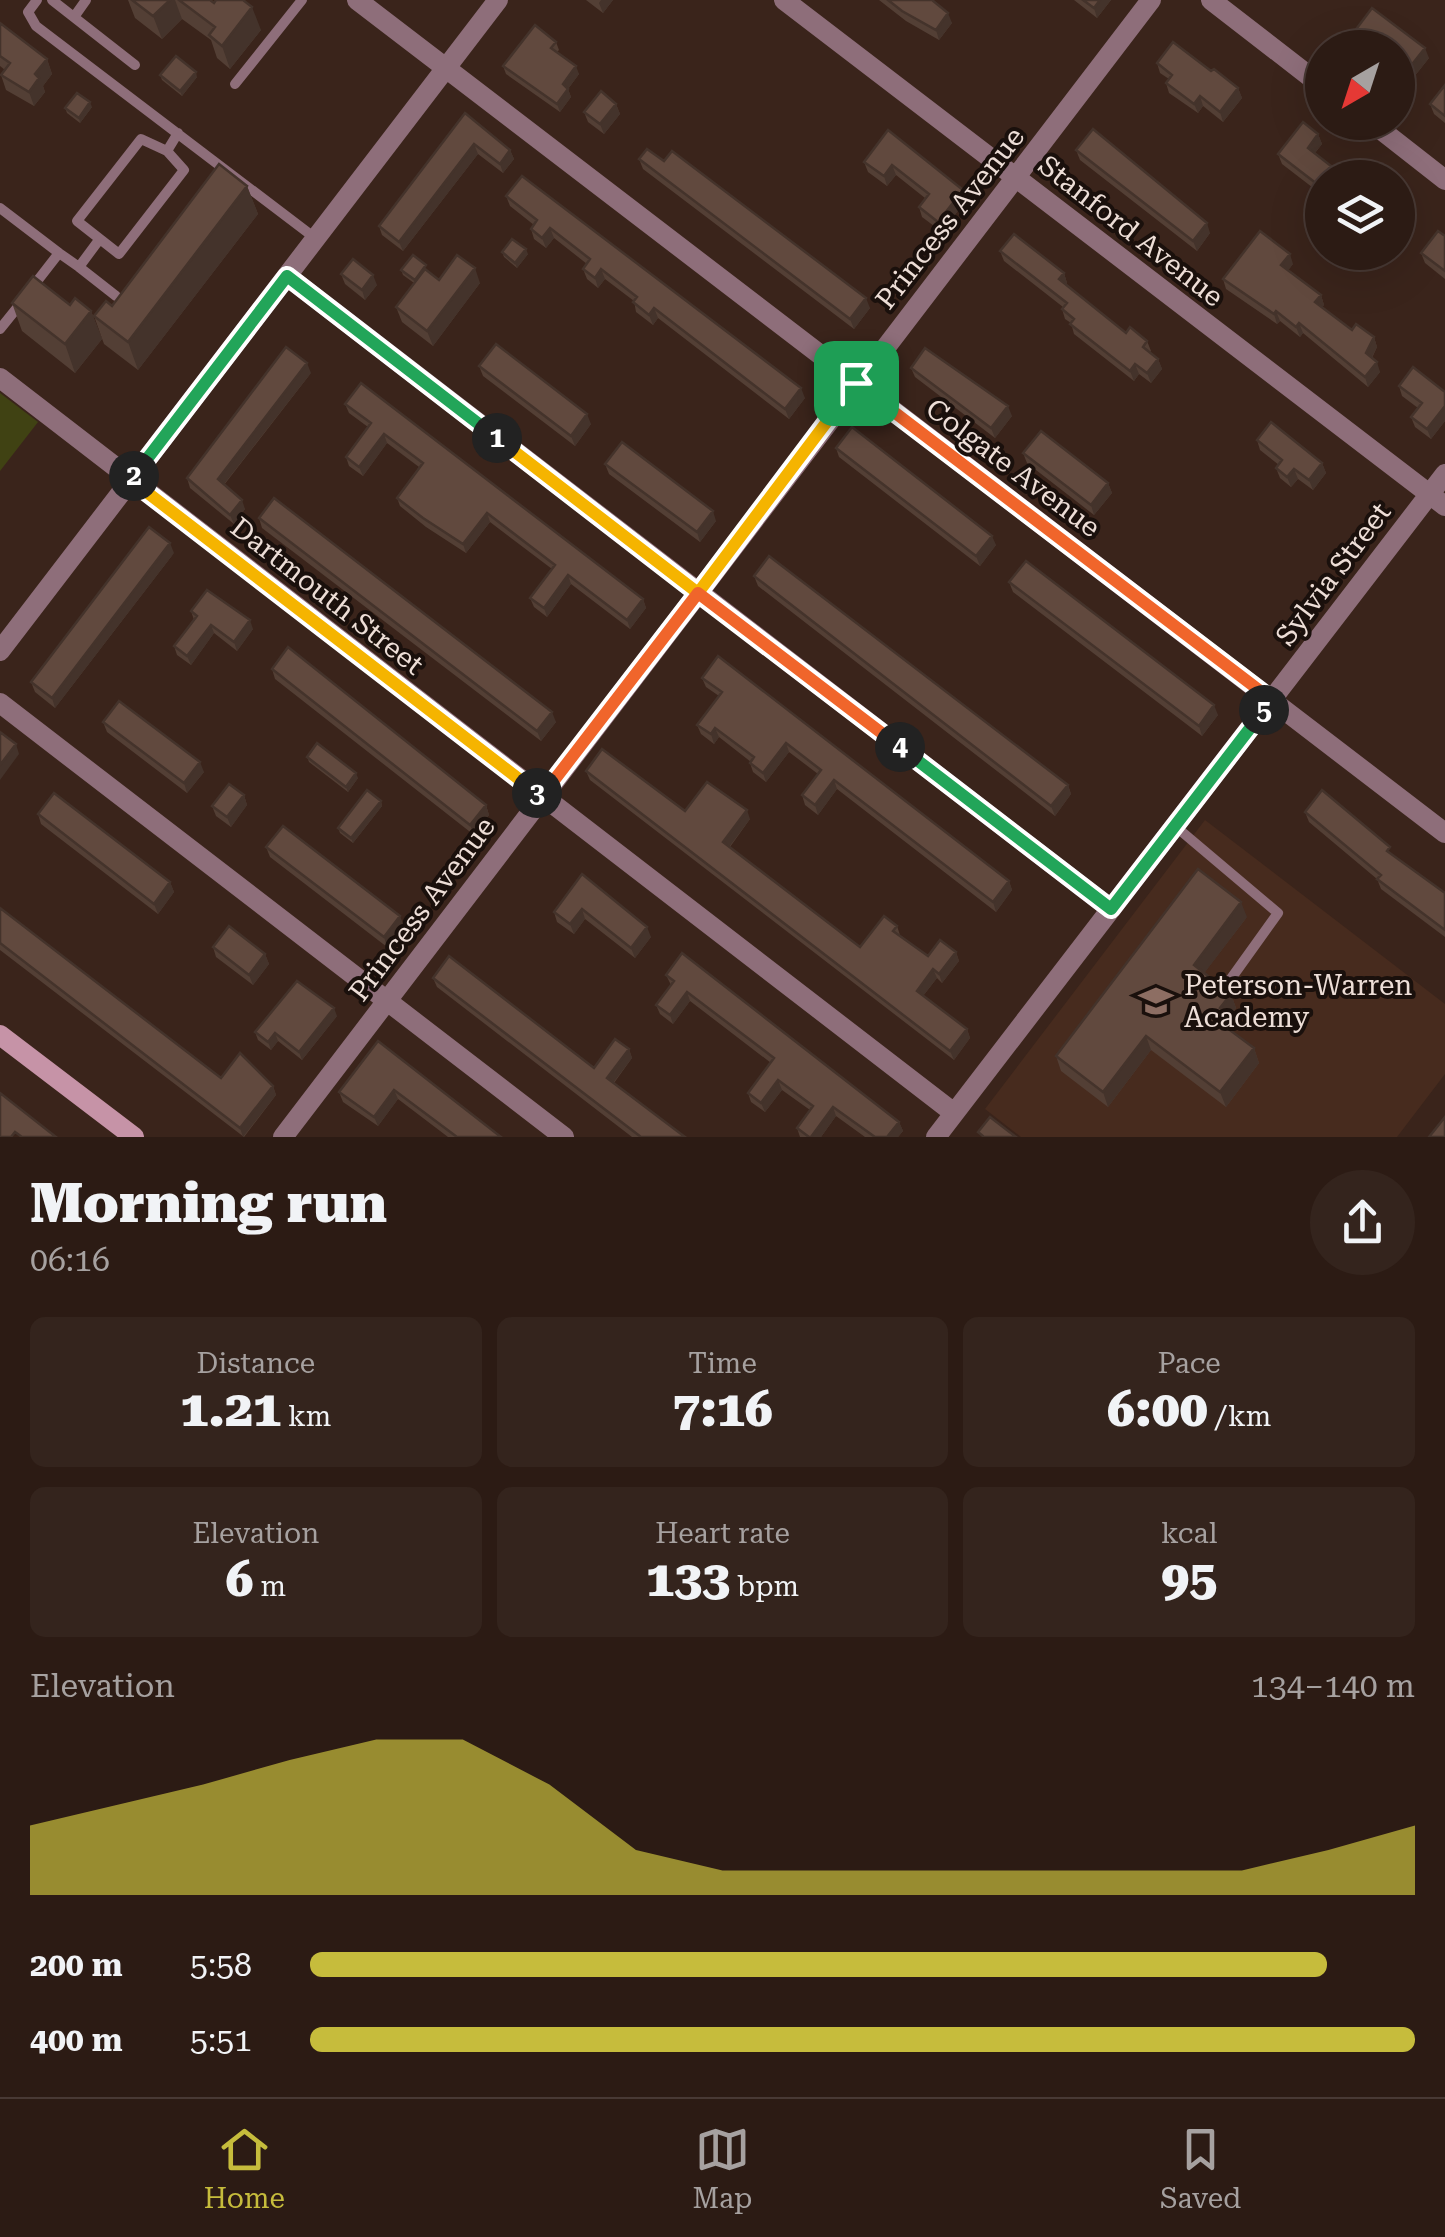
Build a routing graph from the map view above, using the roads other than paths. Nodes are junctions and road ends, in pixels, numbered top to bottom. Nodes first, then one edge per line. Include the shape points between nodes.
1 (36, 0) edge
2 (52, 0) edge
3 (86, 0) edge
4 (302, 0) edge
5 (357, 0) edge
6 (498, 0) edge
7 (784, 0) edge
8 (1151, 0) edge
9 (1211, 0) edge
10 (74, 16) junction
11 (135, 65) dead end
12 (446, 68) junction
13 (1305, 73) edge
14 (235, 84) dead end
15 (178, 133) junction
16 (1393, 140) edge
17 (166, 152) junction
18 (1017, 178) junction
19 (1445, 180) edge
20 (0, 208) edge
21 (316, 238) junction
22 (99, 240) junction
23 (59, 253) junction
24 (79, 267) junction
25 (287, 276) junction
26 (116, 296) edge
27 (0, 329) edge
28 (0, 378) edge
29 (856, 383) junction
30 (1445, 474) edge
31 (131, 480) junction
32 (1437, 500) edge
33 (698, 593) junction
34 (0, 651) edge
35 (1272, 700) junction
36 (0, 703) edge
37 (542, 796) junction
38 (1175, 826) junction
39 (1445, 833) edge
40 (1111, 909) junction
41 (1225, 987) edge
42 (387, 1000) junction
43 (0, 1034) edge
44 (954, 1113) junction
45 (134, 1137) edge
46 (282, 1137) edge
47 (564, 1137) edge
48 (936, 1137) edge

1 - 15 lane via 28,12 36,26
2 - 10 lane
3 - 10 lane
4 - 14 lane
5 - 12 street, Colgate Avenue
6 - 12 street
7 - 18 street, Stanford Avenue
8 - 18 street, Princess Avenue
9 - 13 street
10 - 11 lane
12 - 21 street
12 - 29 street, Colgate Avenue
15 - 17 lane
15 - 21 lane
16 - 19 street
17 - 22 lane via 184,170 119,254
17 - 22 lane via 141,139 134,146 77,221
18 - 29 street, Princess Avenue
18 - 32 street, Stanford Avenue
20 - 23 lane
21 - 25 street
22 - 24 lane
23 - 24 lane
23 - 27 lane
24 - 26 lane
25 - 31 street
25 - 33 street
28 - 31 street, Dartmouth Street
29 - 33 street, Princess Avenue
29 - 35 street, Colgate Avenue
30 - 32 street, Sylvia Street
31 - 34 street
31 - 37 street, Dartmouth Street
32 - 35 street, Sylvia Street
33 - 37 street, Princess Avenue
33 - 40 street
35 - 38 street, Sylvia Street
35 - 39 street, Colgate Avenue
36 - 42 street
37 - 42 street, Princess Avenue
37 - 44 street, Dartmouth Street
38 - 40 street, Sylvia Street
38 - 41 lane via 1278,913
40 - 44 street, Sylvia Street
42 - 46 street, Princess Avenue
42 - 47 street
43 - 45 street
44 - 48 street, Sylvia Street

